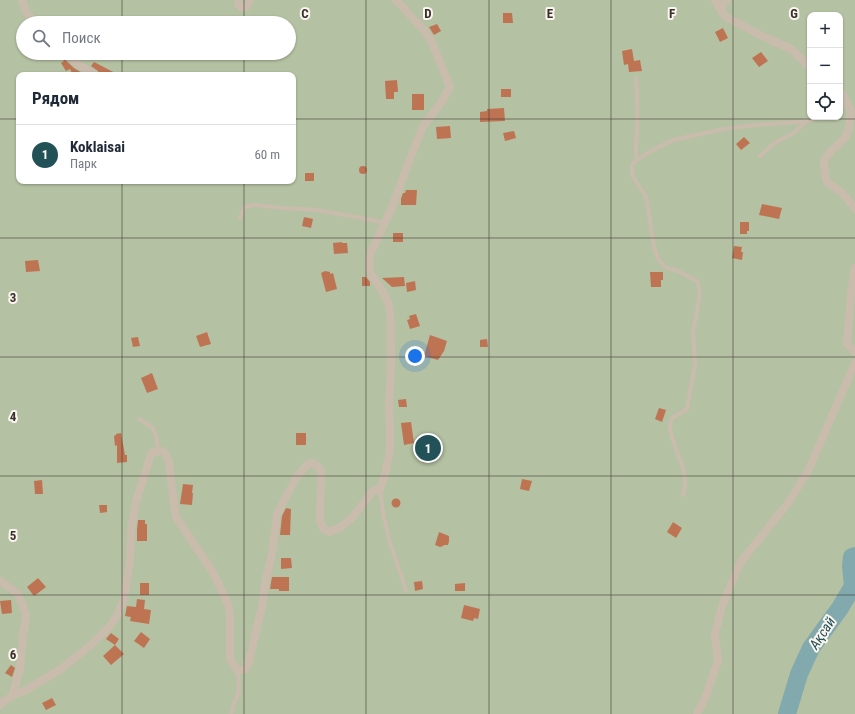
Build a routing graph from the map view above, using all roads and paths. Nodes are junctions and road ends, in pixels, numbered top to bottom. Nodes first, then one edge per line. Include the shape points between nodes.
1 (22, 0) edge
2 (238, 0) edge
3 (250, 0) edge
4 (396, 0) edge
5 (715, 0) edge
6 (727, 0) edge
7 (722, 12) junction
8 (29, 16) edge
9 (74, 60) edge
10 (807, 64) edge
11 (90, 72) edge
12 (636, 78) dead end
13 (843, 95) edge
14 (810, 120) edge
15 (807, 121) junction
16 (760, 156) dead end
17 (637, 160) junction
18 (855, 209) edge
19 (240, 218) dead end
20 (385, 223) junction
21 (855, 268) edge
22 (855, 352) edge
23 (855, 363) edge
24 (139, 419) dead end
25 (158, 451) junction
26 (380, 490) junction
27 (683, 495) dead end
28 (0, 581) edge
29 (406, 590) dead end
30 (238, 671) junction
31 (12, 696) junction
32 (0, 706) edge
33 (231, 714) edge
34 (697, 714) edge

1 - 8 street
2 - 3 street via 241,7 246,7
4 - 20 street via 431,40 450,87 423,126
5 - 7 street
6 - 7 street via 722,5
7 - 10 street via 762,36 791,49
9 - 11 street
12 - 17 lane
13 - 18 street via 851,111 849,129 844,139 824,160 825,175 827,182 841,192
14 - 15 lane
15 - 16 lane
15 - 17 lane via 724,129 673,140
17 - 27 lane via 632,164 632,173 646,197 658,259 665,267 697,281 700,291 693,331 695,365 687,409 672,418 670,426 682,463 685,490
19 - 20 lane via 245,207 253,205 317,210
20 - 26 street via 372,252 370,265 371,274 389,305 391,325 388,407 390,450
21 - 22 street via 847,344
23 - 34 street via 808,471 788,503 740,563 722,606 715,634 718,661
24 - 25 lane via 153,428
25 - 30 street via 165,453 169,461 176,517 214,574 228,604 230,659
25 - 31 street via 151,454 136,502 126,588 117,616 92,644 61,669
26 - 29 lane via 390,543
26 - 30 street via 373,491 352,518 330,532 323,528 320,521 320,468 312,463 296,478 277,514 272,554 249,662 245,669
28 - 31 street via 17,593 26,615 20,669
30 - 33 lane via 239,692
31 - 32 street

